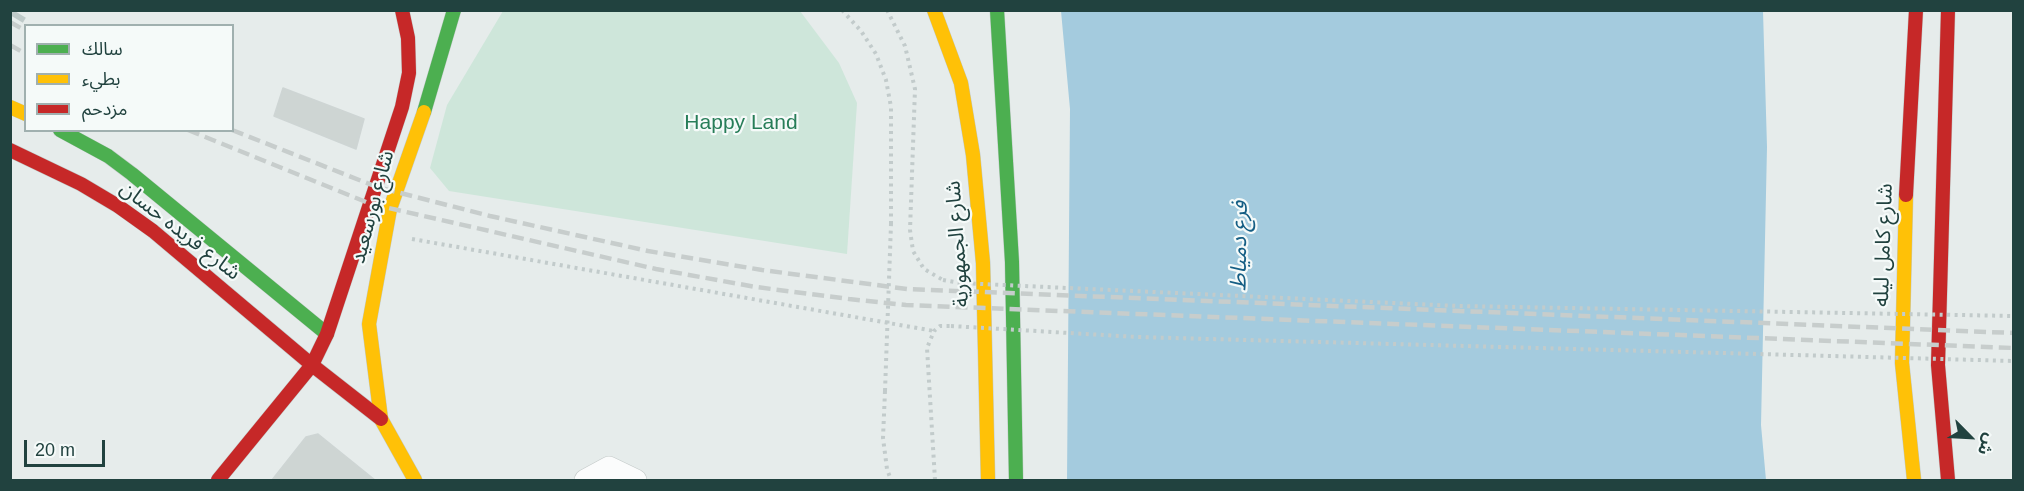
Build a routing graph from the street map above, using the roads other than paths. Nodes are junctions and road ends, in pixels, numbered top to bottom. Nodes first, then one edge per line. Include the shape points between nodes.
1 (402, 10) edge
2 (454, 10) edge
3 (933, 10) edge
4 (998, 10) edge
5 (1916, 10) edge
6 (1948, 10) edge
7 (986, 28) dead end
8 (999, 55) junction
9 (10, 107) edge
10 (24, 113) edge
11 (64, 132) edge
12 (10, 150) edge
13 (327, 334) junction
14 (312, 365) junction
15 (381, 419) junction
16 (218, 480) edge
17 (415, 480) edge
18 (585, 480) edge
19 (636, 480) edge
20 (988, 480) edge
21 (1016, 480) edge
22 (1914, 480) edge
23 (1948, 480) edge

1 - 13 main road, شارع بورسعيد via 409,73 402,107
2 - 15 main road, شارع بورسعيد via 390,209 372,300 369,324
3 - 20 main road, شارع الجمهورية via 962,82 973,155 983,263
4 - 8 main road
5 - 22 main road, شارع كامل ليله via 1904,222 1902,351
6 - 23 main road via 1938,365
7 - 8 main road
8 - 21 main road via 1012,262
9 - 10 main road
11 - 13 main road, شارع فريده حسان via 132,174
12 - 14 main road, شارع فريده حسان via 118,206
13 - 14 main road, شارع بورسعيد
14 - 15 main road, شارع فريده حسان
14 - 16 main road, شارع بورسعيد
15 - 17 main road
18 - 19 street via 609,467

